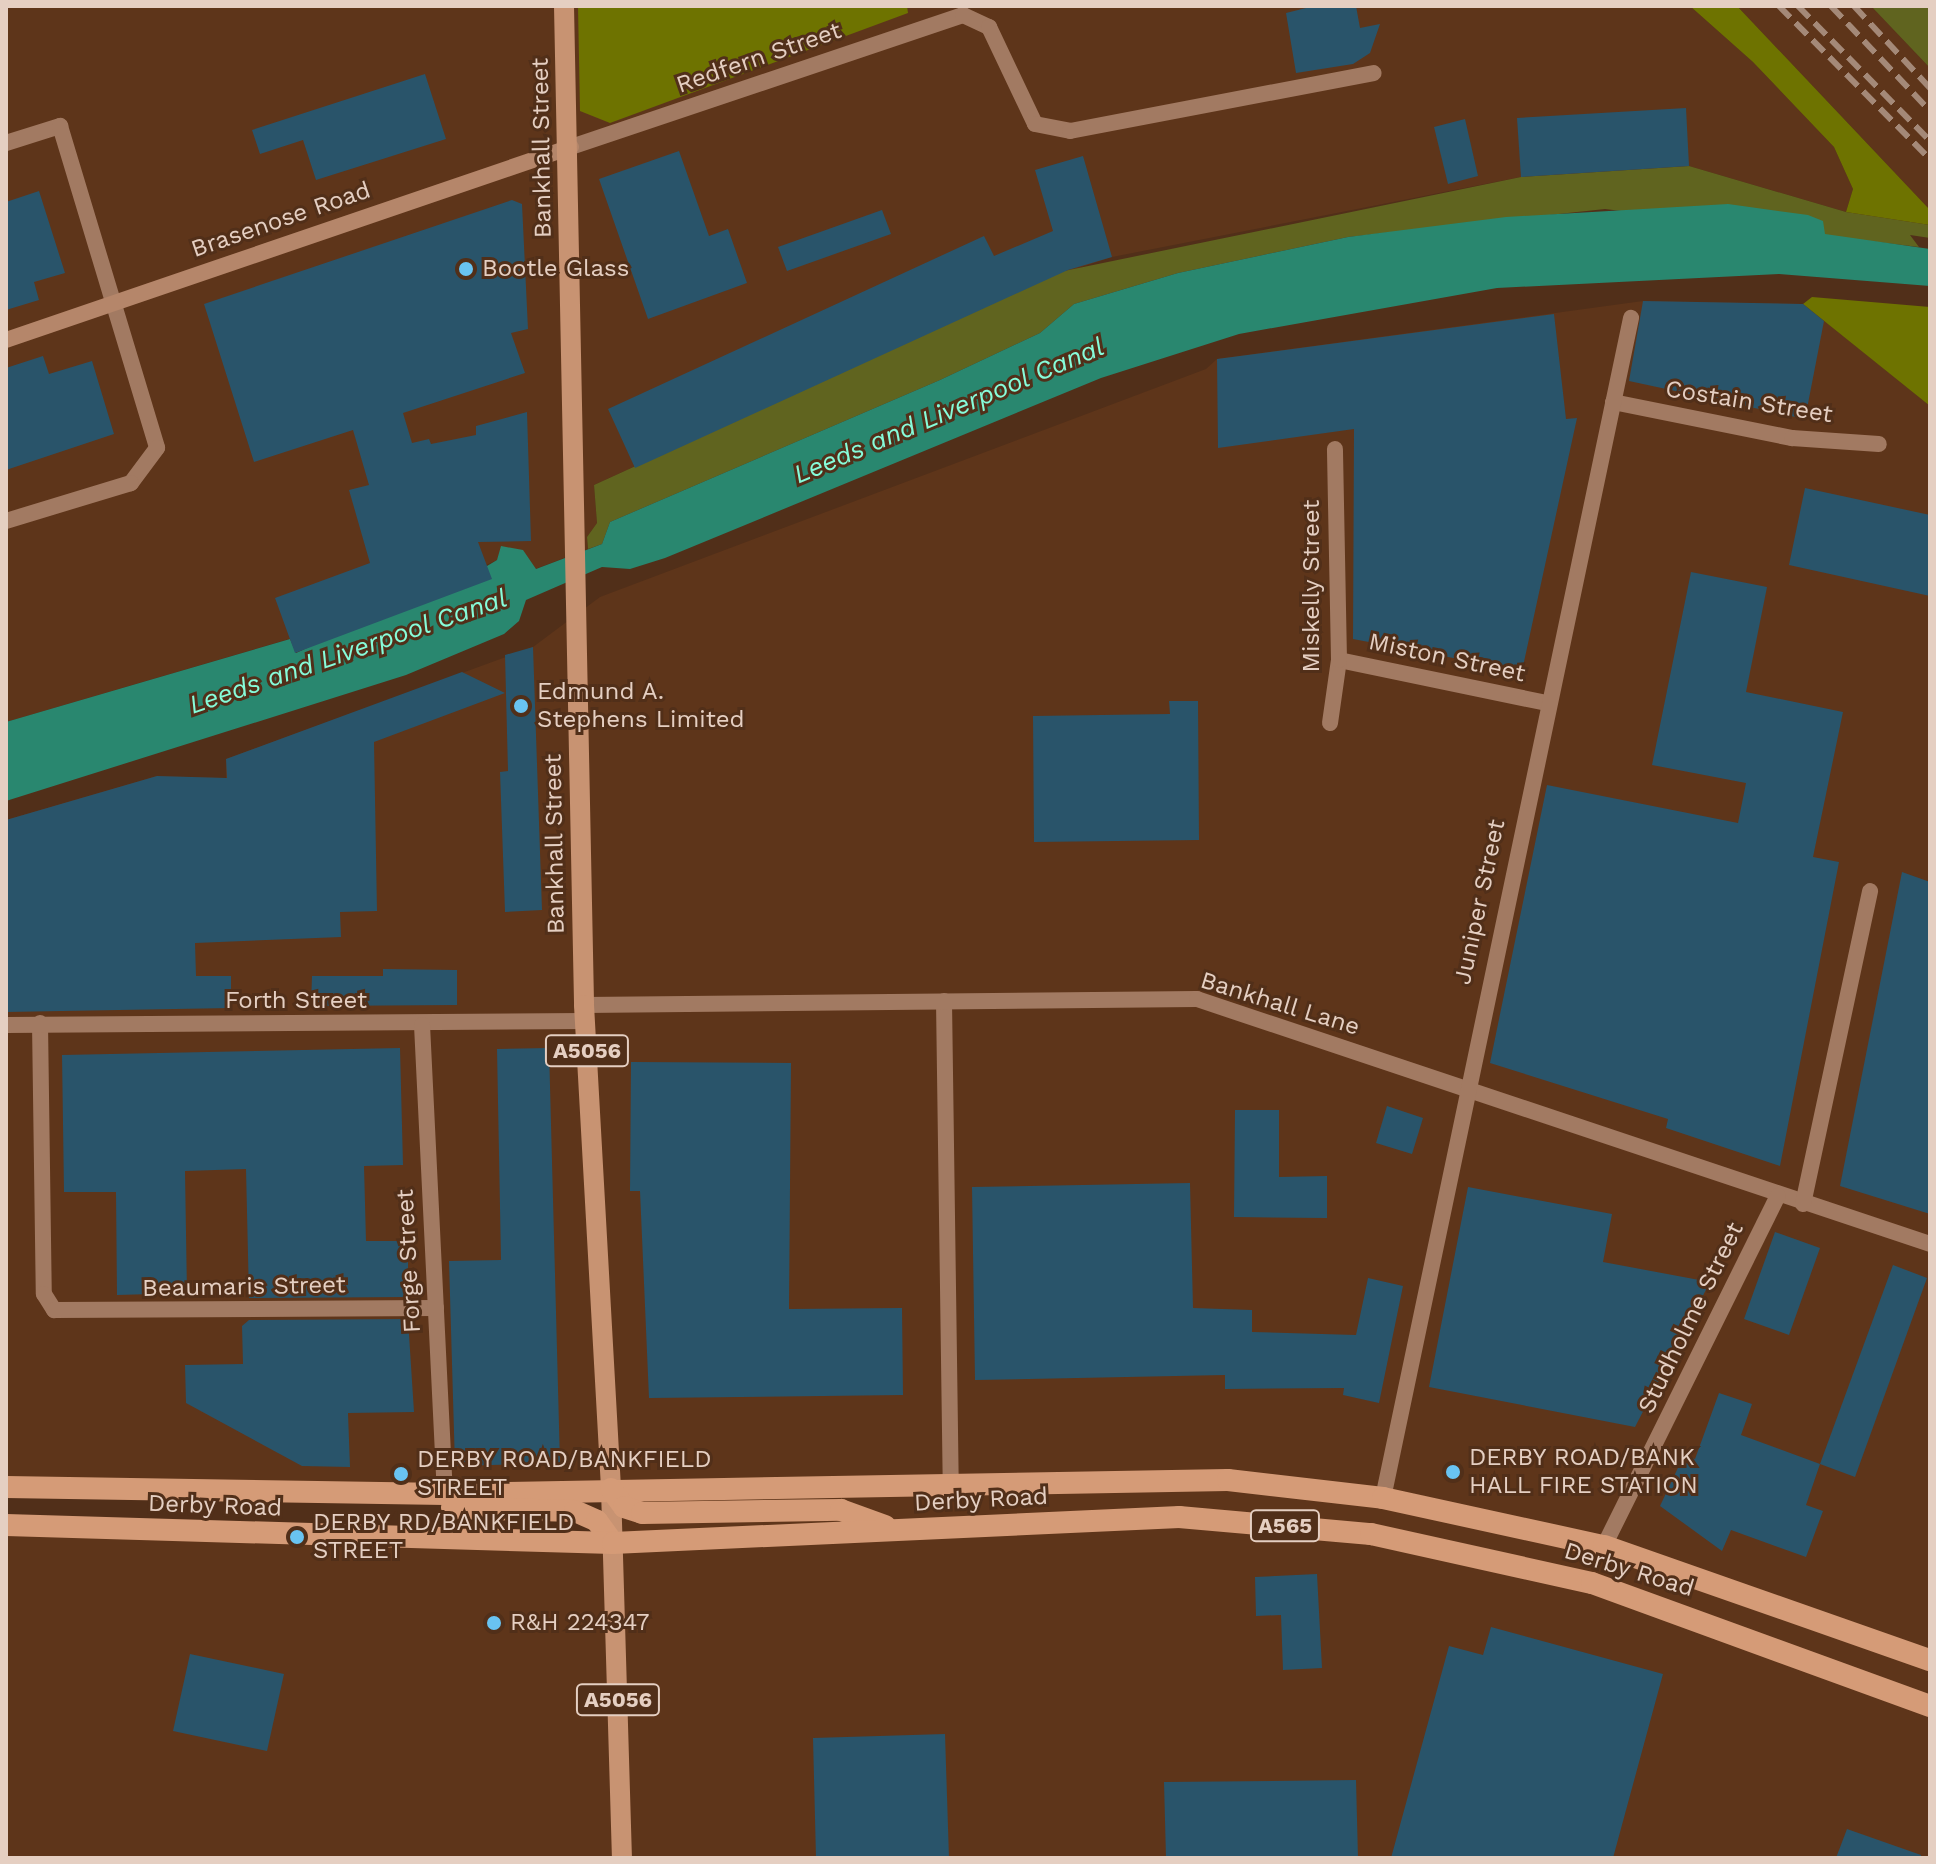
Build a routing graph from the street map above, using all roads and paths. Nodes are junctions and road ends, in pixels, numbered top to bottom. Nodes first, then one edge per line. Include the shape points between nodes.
1 (564, 6) edge
2 (1373, 73) dead end
3 (6, 143) edge
4 (571, 147) junction
5 (115, 302) junction
6 (1631, 318) dead end
7 (6, 340) edge
8 (1613, 402) junction
9 (1879, 444) dead end
10 (1335, 449) dead end
11 (6, 521) edge
12 (1339, 660) junction
13 (1546, 703) junction
14 (1330, 723) dead end
15 (1870, 891) dead end
16 (944, 1001) junction
17 (585, 1013) junction
18 (40, 1023) junction
19 (6, 1025) edge
20 (422, 1025) junction
21 (1464, 1090) junction
22 (1778, 1196) junction
23 (1803, 1204) junction
24 (1930, 1244) edge
25 (436, 1308) junction
26 (951, 1484) junction
27 (6, 1487) edge
28 (611, 1489) junction
29 (331, 1492) junction
30 (445, 1494) junction
31 (1383, 1498) junction
32 (6, 1525) edge
33 (897, 1530) junction
34 (613, 1543) junction
35 (1604, 1546) junction
36 (1930, 1660) edge
37 (1930, 1706) edge
38 (622, 1858) edge

1 - 4 main road, Bankhall Street / A5056
2 - 4 street, Redfern Street via 1070,131 1035,124 989,27 963,15
3 - 5 street via 60,126
4 - 5 main road, Brasenose Road
4 - 17 main road, Bankhall Street / A5056 via 570,527
5 - 7 main road, Brasenose Road
5 - 11 street via 157,448 131,483
6 - 8 street, Juniper Street
8 - 9 street, Costain Street via 1792,438
8 - 13 street, Juniper Street
10 - 12 street, Miskelly Street
12 - 13 street, Miston Street
12 - 14 street, Miskelly Street
13 - 21 street, Juniper Street
15 - 23 street
16 - 17 street, Bankhall Lane
16 - 21 street, Bankhall Lane via 1197,999
16 - 26 street
17 - 20 street, Forth Street
17 - 28 main road, Bankhall Street / A5056
18 - 19 street, Forth Street
18 - 20 street, Forth Street
18 - 25 street, Beaumaris Street via 44,1294 54,1310
20 - 25 street, Forge Street
21 - 22 street, Bankhall Lane
21 - 31 street, Juniper Street
22 - 23 street, Bankhall Lane
22 - 35 street, Studholme Street
23 - 24 street, Bankhall Lane
25 - 30 street, Forge Street
26 - 28 highway, Derby Road / A565
26 - 31 highway, Derby Road / A565 via 1228,1480
27 - 29 highway, Derby Road / A565
28 - 30 highway, Derby Road / A565
28 - 33 highway via 624,1507 642,1513 841,1510
28 - 34 main road, A5056
29 - 30 highway, Derby Road / A565
29 - 34 highway via 385,1506 575,1511 597,1521
31 - 35 highway, Derby Road / A565
32 - 34 highway, Derby Road / A565
33 - 34 highway, Derby Road / A565
33 - 37 highway, Derby Road / A565 via 1179,1517 1371,1534 1592,1583
34 - 38 main road, A5056
35 - 36 highway, Derby Road / A565

